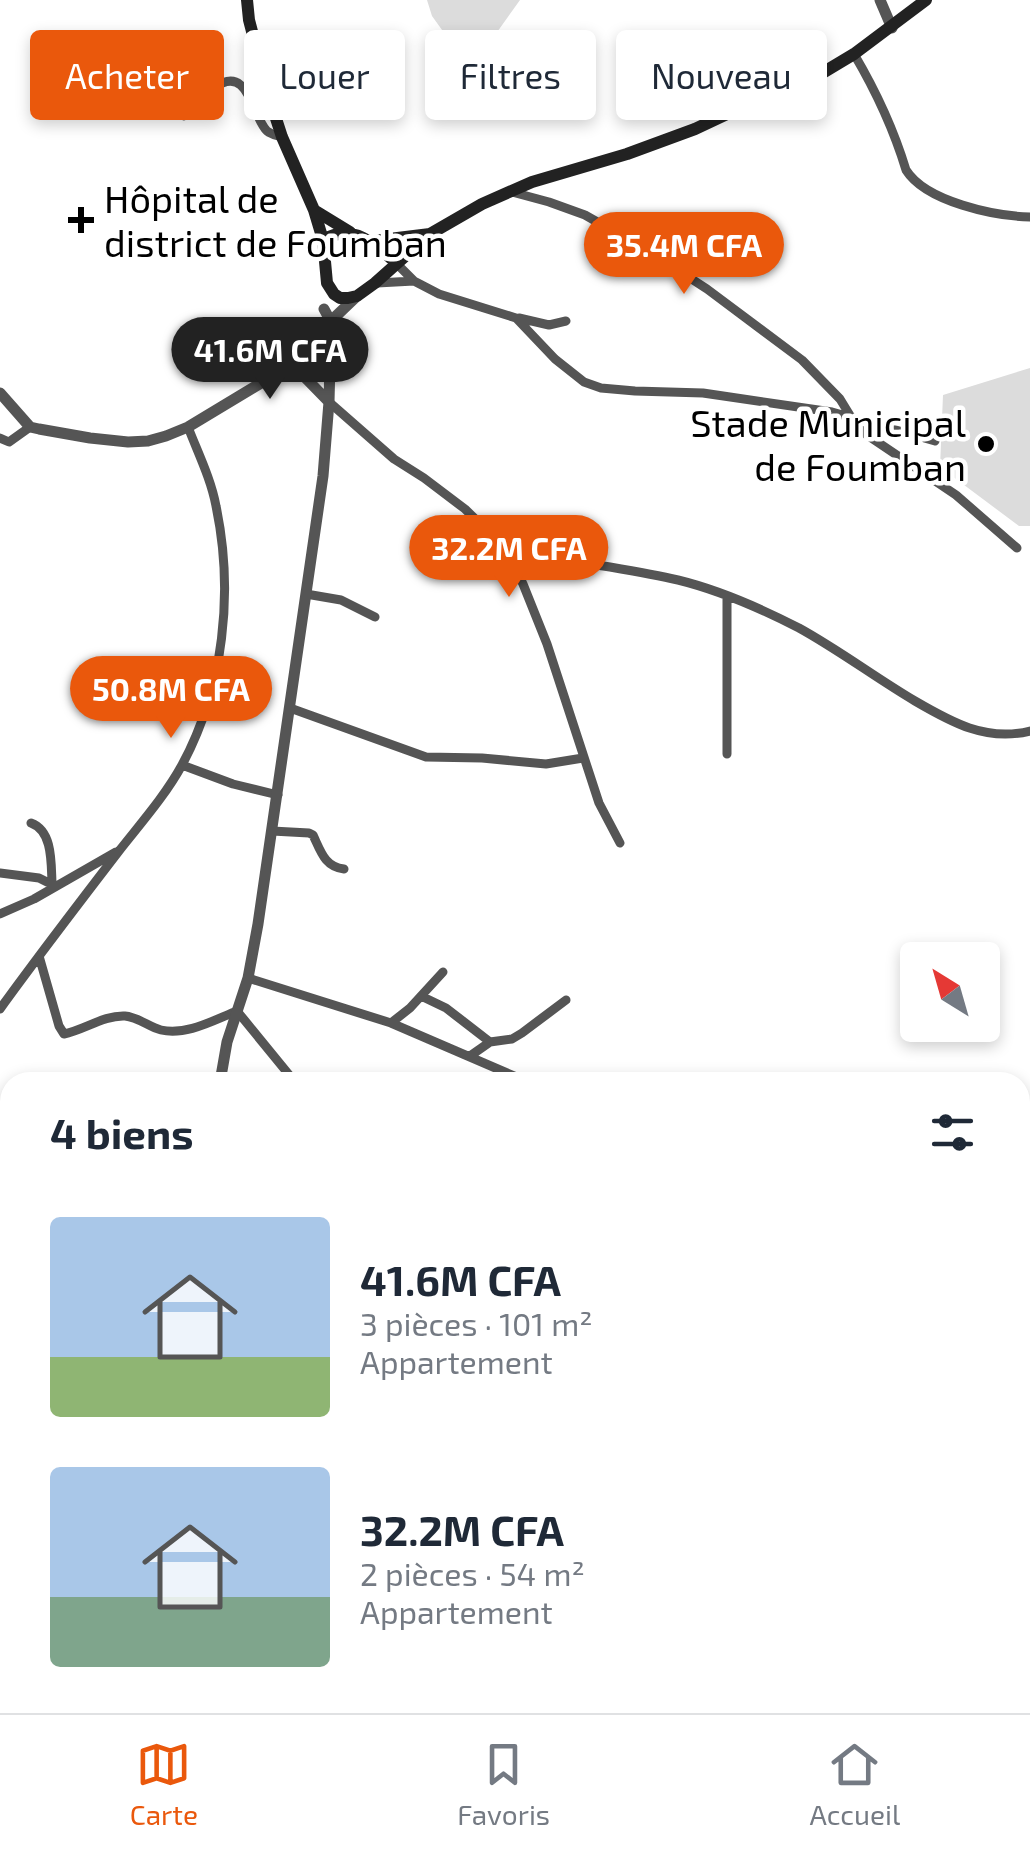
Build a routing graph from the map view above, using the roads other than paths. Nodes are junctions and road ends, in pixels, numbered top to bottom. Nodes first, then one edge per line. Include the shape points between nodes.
1 (247, 0) edge
2 (880, 0) edge
3 (926, 0) edge
4 (892, 28) junction
5 (854, 54) junction
6 (224, 82) edge
7 (282, 136) junction
8 (509, 192) junction
9 (314, 210) junction
10 (1030, 217) edge
11 (352, 233) junction
12 (430, 234) junction
13 (322, 240) junction
14 (372, 241) junction
15 (396, 263) junction
16 (414, 281) junction
17 (375, 282) junction
18 (328, 284) junction
19 (357, 296) junction
20 (324, 309) junction
21 (516, 318) junction
22 (331, 322) junction
23 (566, 322) dead end
24 (320, 332) junction
25 (289, 361) junction
26 (0, 393) edge
27 (329, 402) junction
28 (851, 417) junction
29 (30, 427) junction
30 (188, 427) junction
31 (0, 438) edge
32 (936, 441) dead end
33 (506, 548) junction
34 (1017, 548) dead end
35 (306, 594) junction
36 (727, 598) junction
37 (375, 617) dead end
38 (290, 708) junction
39 (1030, 732) edge
40 (727, 754) dead end
41 (583, 758) junction
42 (182, 765) junction
43 (278, 795) junction
44 (31, 823) dead end
45 (272, 831) junction
46 (620, 843) dead end
47 (120, 850) junction
48 (344, 869) dead end
49 (0, 873) edge
50 (54, 885) junction
51 (0, 914) edge
52 (39, 956) junction
53 (443, 972) dead end
54 (248, 978) junction
55 (421, 996) junction
56 (566, 1000) dead end
57 (0, 1009) edge
58 (237, 1012) junction
59 (391, 1024) junction
60 (490, 1042) junction
61 (470, 1056) junction
62 (222, 1072) edge
63 (288, 1072) edge
64 (506, 1072) edge

1 - 7 main road
2 - 4 street
3 - 4 main road
4 - 5 main road
5 - 8 main road via 749,108
5 - 10 street via 910,177 985,213
6 - 7 street via 246,90 265,129
7 - 9 main road
8 - 12 main road
8 - 28 street via 585,215 707,289 802,360
9 - 11 main road
9 - 13 main road
11 - 13 main road
11 - 14 main road
12 - 14 main road
12 - 15 main road
13 - 18 main road
14 - 15 main road
15 - 16 street
15 - 17 main road
16 - 17 street
16 - 21 street
17 - 19 main road
18 - 19 main road via 340,298
18 - 20 street
19 - 22 street
20 - 22 street
20 - 24 street
21 - 23 street
21 - 28 street via 554,360 601,388 704,393
22 - 24 street
22 - 27 street
24 - 25 street
25 - 27 street
25 - 30 street
26 - 29 street
27 - 33 street
27 - 35 street
28 - 32 street
28 - 34 street
29 - 30 street via 128,442
29 - 31 street via 9,442
30 - 42 street via 216,504 224,611 210,698
33 - 36 street via 536,559 682,581
33 - 41 street
35 - 37 street via 341,600
35 - 38 street
36 - 39 street via 801,630 958,726
36 - 40 street
38 - 41 street via 426,757 546,764
38 - 43 street
41 - 46 street
42 - 43 street
42 - 47 street
43 - 45 street
44 - 50 street via 44,830
45 - 48 street via 313,835 328,864
45 - 54 street
47 - 50 street
47 - 52 street
49 - 50 street
50 - 51 street
52 - 57 street
52 - 58 street via 64,1034 116,1016 179,1031
53 - 55 street
54 - 58 street
54 - 59 street
55 - 59 street
55 - 60 street
56 - 60 street via 512,1039
58 - 62 street
58 - 63 street
59 - 61 street
60 - 61 street
61 - 64 street

